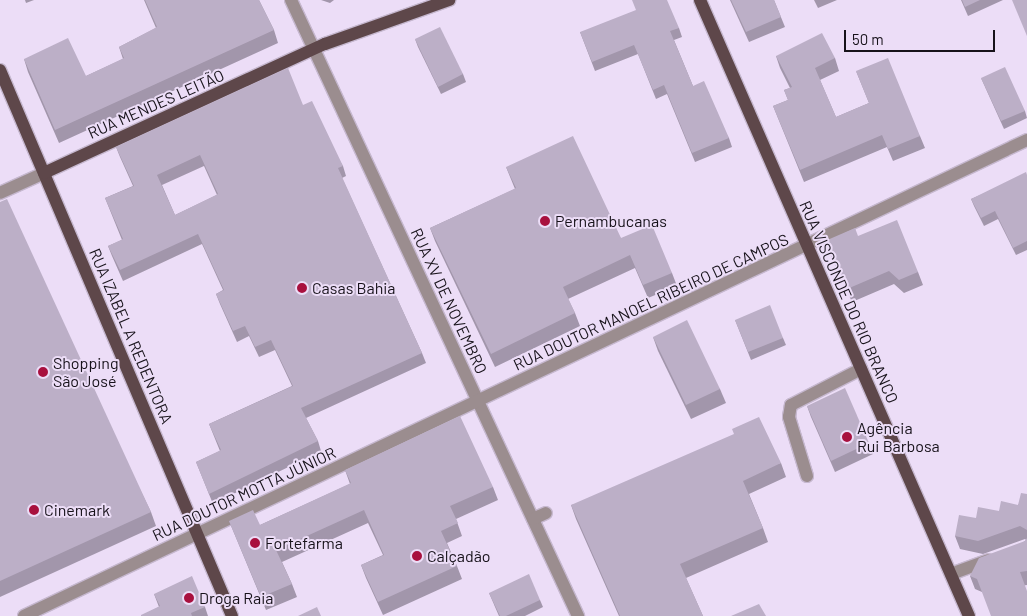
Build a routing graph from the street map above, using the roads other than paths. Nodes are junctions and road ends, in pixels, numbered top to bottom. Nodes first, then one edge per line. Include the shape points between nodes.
1 (291, 0) edge
2 (449, 0) edge
3 (700, 0) edge
4 (418, 6) edge
5 (320, 47) junction
6 (0, 70) edge
7 (1027, 140) edge
8 (44, 173) junction
9 (0, 193) edge
10 (807, 246) junction
11 (861, 369) junction
12 (478, 402) junction
13 (807, 476) dead end
14 (546, 513) dead end
15 (533, 518) junction
16 (198, 534) junction
17 (1002, 556) edge
18 (951, 574) junction
19 (24, 616) edge
20 (232, 616) edge
21 (578, 616) edge
22 (969, 616) edge

1 - 5 street, RUA XV DE NOVEMBRO
2 - 4 main road, RUA MENDES LEITÃO
3 - 10 main road, RUA VISCONDE DO RIO BRANCO
4 - 5 main road, RUA MENDES LEITÃO
5 - 8 main road, RUA MENDES LEITÃO
5 - 12 street, RUA XV DE NOVEMBRO
6 - 8 main road, RUA IZABEL A REDENTORA
7 - 10 street, RUA DOUTOR MANOEL RIBEIRO DE CAMPOS
8 - 9 street, RUA MENDES LEITÃO
8 - 16 main road, RUA IZABEL A REDENTORA
10 - 11 main road, RUA VISCONDE DO RIO BRANCO
10 - 12 street, RUA DOUTOR MANOEL RIBEIRO DE CAMPOS
11 - 13 street via 791,405 789,417
11 - 18 main road, RUA VISCONDE DO RIO BRANCO
12 - 15 street, RUA XV DE NOVEMBRO
12 - 16 street, RUA DOUTOR MOTTA JÚNIOR
14 - 15 street
15 - 21 street, RUA XV DE NOVEMBRO
16 - 19 street, RUA DOUTOR MOTTA JÚNIOR
16 - 20 main road, RUA IZABEL A REDENTORA
17 - 18 street
18 - 22 main road, RUA VISCONDE DO RIO BRANCO

